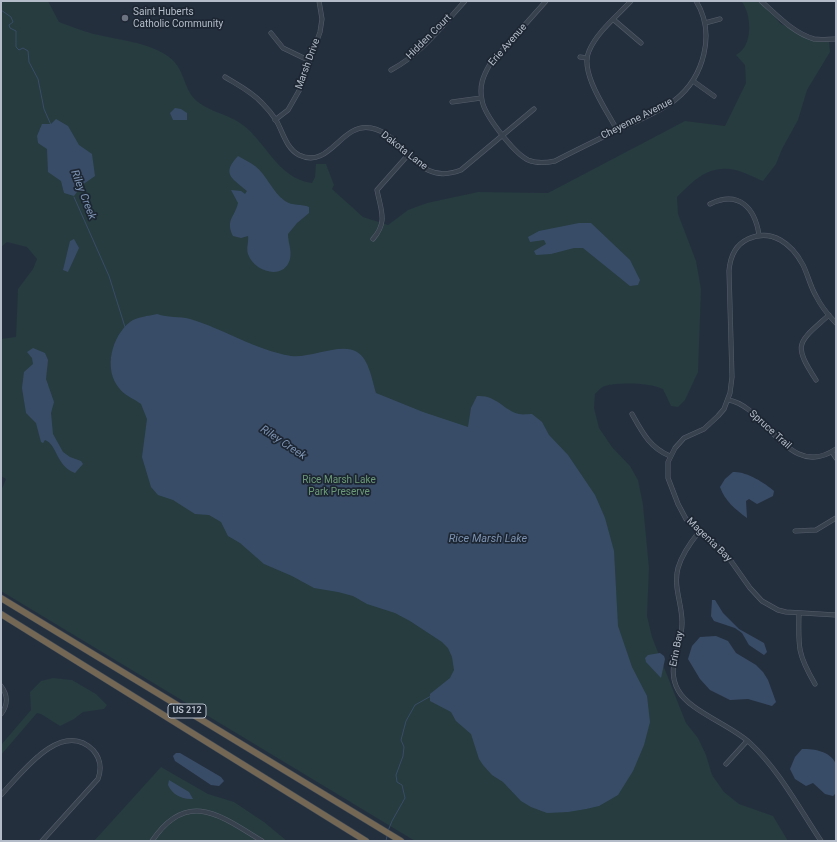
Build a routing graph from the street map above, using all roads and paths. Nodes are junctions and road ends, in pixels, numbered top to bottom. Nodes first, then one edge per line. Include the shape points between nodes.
1 (319, 1) edge
2 (464, 1) edge
3 (546, 1) edge
4 (631, 1) edge
5 (696, 1) edge
6 (761, 1) edge
7 (720, 19) dead end
8 (614, 20) junction
9 (705, 23) junction
10 (271, 33) dead end
11 (836, 39) edge
12 (640, 43) dead end
13 (580, 57) dead end
14 (586, 58) junction
15 (310, 61) junction
16 (391, 70) dead end
17 (225, 77) dead end
18 (693, 81) junction
19 (714, 96) dead end
20 (481, 98) junction
21 (452, 102) dead end
22 (534, 109) dead end
23 (276, 120) junction
24 (617, 130) junction
25 (504, 136) junction
26 (408, 155) junction
27 (710, 204) dead end
28 (759, 235) junction
29 (373, 239) dead end
30 (828, 315) junction
31 (836, 323) edge
32 (816, 380) dead end
33 (728, 400) junction
34 (632, 414) dead end
35 (834, 450) edge
36 (670, 456) junction
37 (836, 458) edge
38 (836, 518) edge
39 (796, 530) dead end
40 (699, 532) junction
41 (1, 598) edge
42 (798, 613) junction
43 (1, 614) edge
44 (836, 615) edge
45 (815, 684) dead end
46 (1, 686) edge
47 (1, 714) edge
48 (747, 740) junction
49 (726, 764) dead end
50 (1, 796) edge
51 (365, 840) edge
52 (42, 841) edge
53 (152, 841) edge
54 (262, 841) edge
55 (401, 841) edge
56 (821, 841) edge

1 - 15 street, Marsh Drive via 322,19
2 - 16 street, Hidden Court via 418,52
3 - 20 street, Erie Avenue via 490,64 481,87
4 - 8 street
5 - 9 street, Cheyenne Avenue
6 - 11 street via 802,34 815,39
7 - 9 street
8 - 12 street
8 - 14 street via 592,44
9 - 18 street, Cheyenne Avenue via 704,57
10 - 15 street via 283,48
13 - 14 street
14 - 24 street via 590,78
15 - 23 street, Marsh Drive via 294,101
17 - 23 street, Dakota Lane via 250,92
18 - 19 street
18 - 24 street, Cheyenne Avenue via 675,100
20 - 21 street
20 - 25 street, Erie Avenue via 486,113
22 - 25 street, Dakota Lane
23 - 26 street, Dakota Lane via 290,148 306,157 322,156 351,131 364,127 383,133
24 - 25 street, Cheyenne Avenue via 555,160 538,163 520,154
25 - 26 street, Dakota Lane via 470,163 450,174 439,175 426,170
26 - 29 street via 377,190 383,223
27 - 28 street via 726,199 740,202 752,211
28 - 30 street via 782,240 796,254 803,264 815,295
28 - 33 street via 739,245 729,264 732,377
30 - 31 street
30 - 32 street via 801,344 801,356
33 - 35 street, Spruce Trail via 750,411 783,444 796,453 812,456
33 - 36 street via 715,420 704,429 684,438
34 - 36 street via 647,441
35 - 37 street
36 - 40 street, Magenta Bay via 667,470 670,486 682,512
38 - 39 street via 816,530
40 - 42 street, Magenta Bay via 726,554 762,601 778,610
40 - 48 street, Erin Bay via 684,551 676,579 682,621 673,666 674,682 687,702
41 - 55 highway, US 212
42 - 44 street, Magenta Bay
42 - 45 street via 801,658
43 - 51 highway, US 212
46 - 47 street via 7,699
48 - 49 street
48 - 56 street, Erin Bay via 776,774
50 - 52 street via 34,760 57,744 68,741 80,742 94,752 101,768 98,779
53 - 54 street via 170,819 191,811 207,811 220,816

